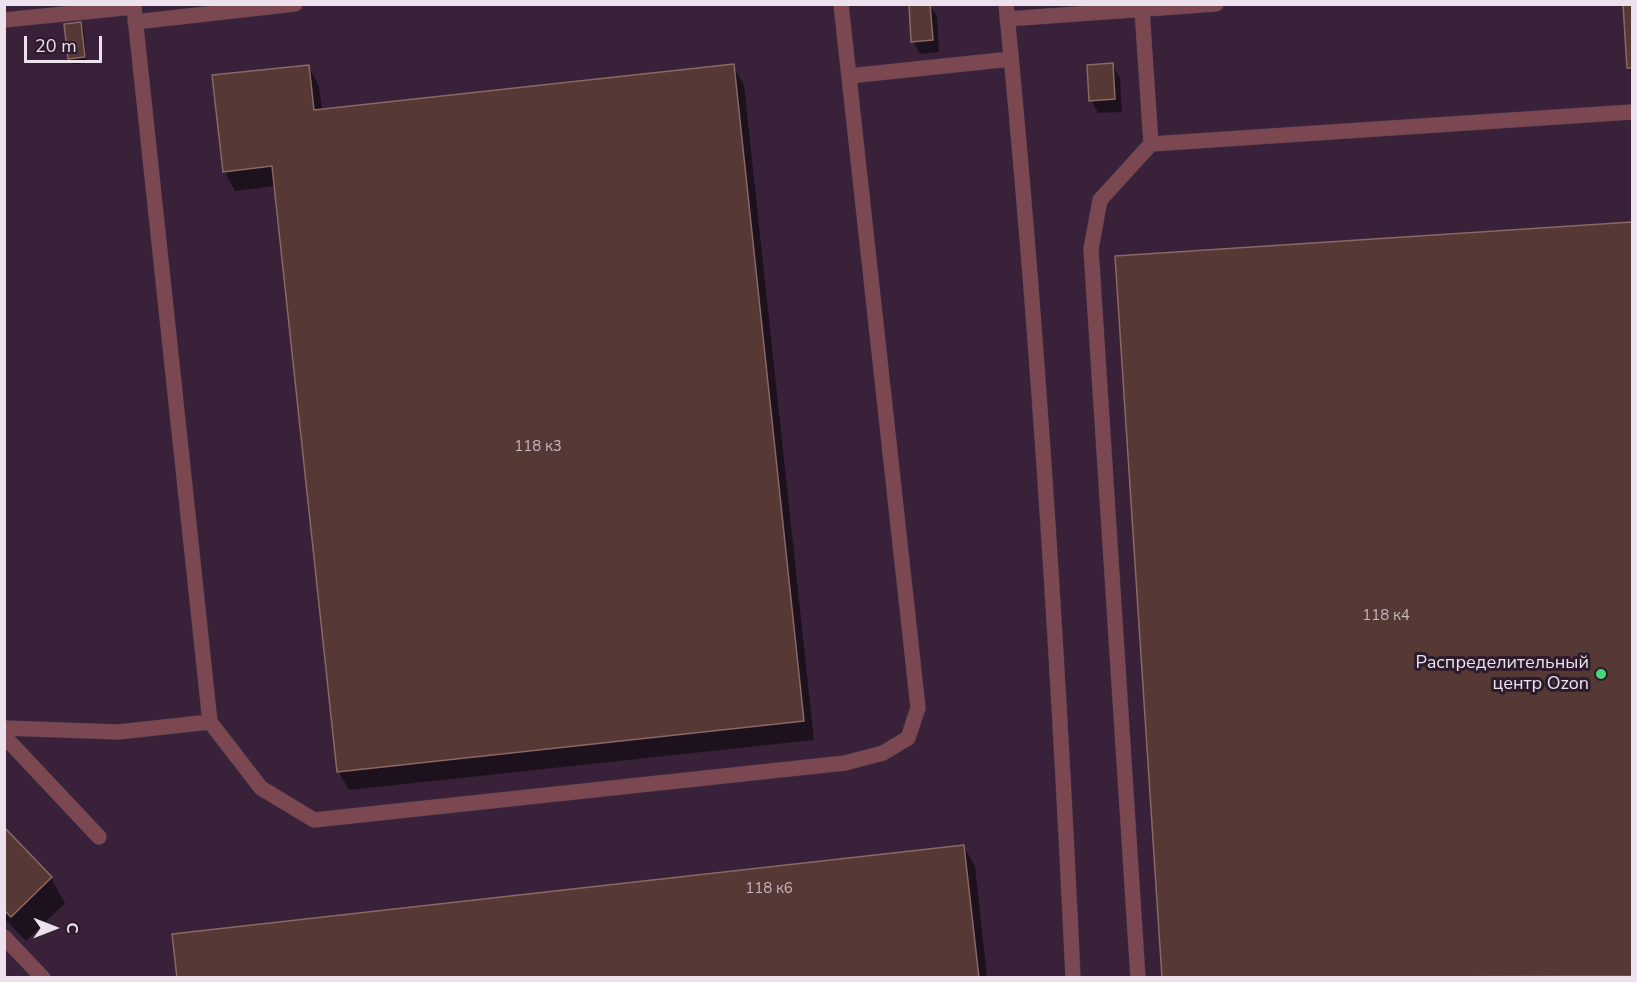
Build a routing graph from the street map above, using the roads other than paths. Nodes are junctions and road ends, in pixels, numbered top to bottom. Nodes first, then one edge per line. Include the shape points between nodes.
1 (295, 4) edge
2 (841, 4) edge
3 (1216, 4) edge
4 (1136, 8) edge
5 (1006, 12) edge
6 (4, 20) edge
7 (135, 22) junction
8 (1011, 59) junction
9 (849, 76) junction
10 (1632, 112) edge
11 (1151, 144) junction
12 (210, 722) junction
13 (4, 728) edge
14 (4, 736) edge
15 (99, 837) dead end
16 (4, 937) edge
17 (43, 978) edge
18 (1073, 978) edge
19 (1138, 978) edge

1 - 7 lane
2 - 9 lane
3 - 4 lane
4 - 5 lane
4 - 11 lane
5 - 8 lane
6 - 7 lane via 134,7
7 - 12 lane
8 - 9 lane
8 - 18 lane via 1060,702
9 - 12 lane via 918,708 908,738 883,753 845,763 314,820 261,788
10 - 11 lane
11 - 19 lane via 1100,200 1091,249
12 - 13 lane via 118,732
14 - 15 lane
16 - 17 lane

